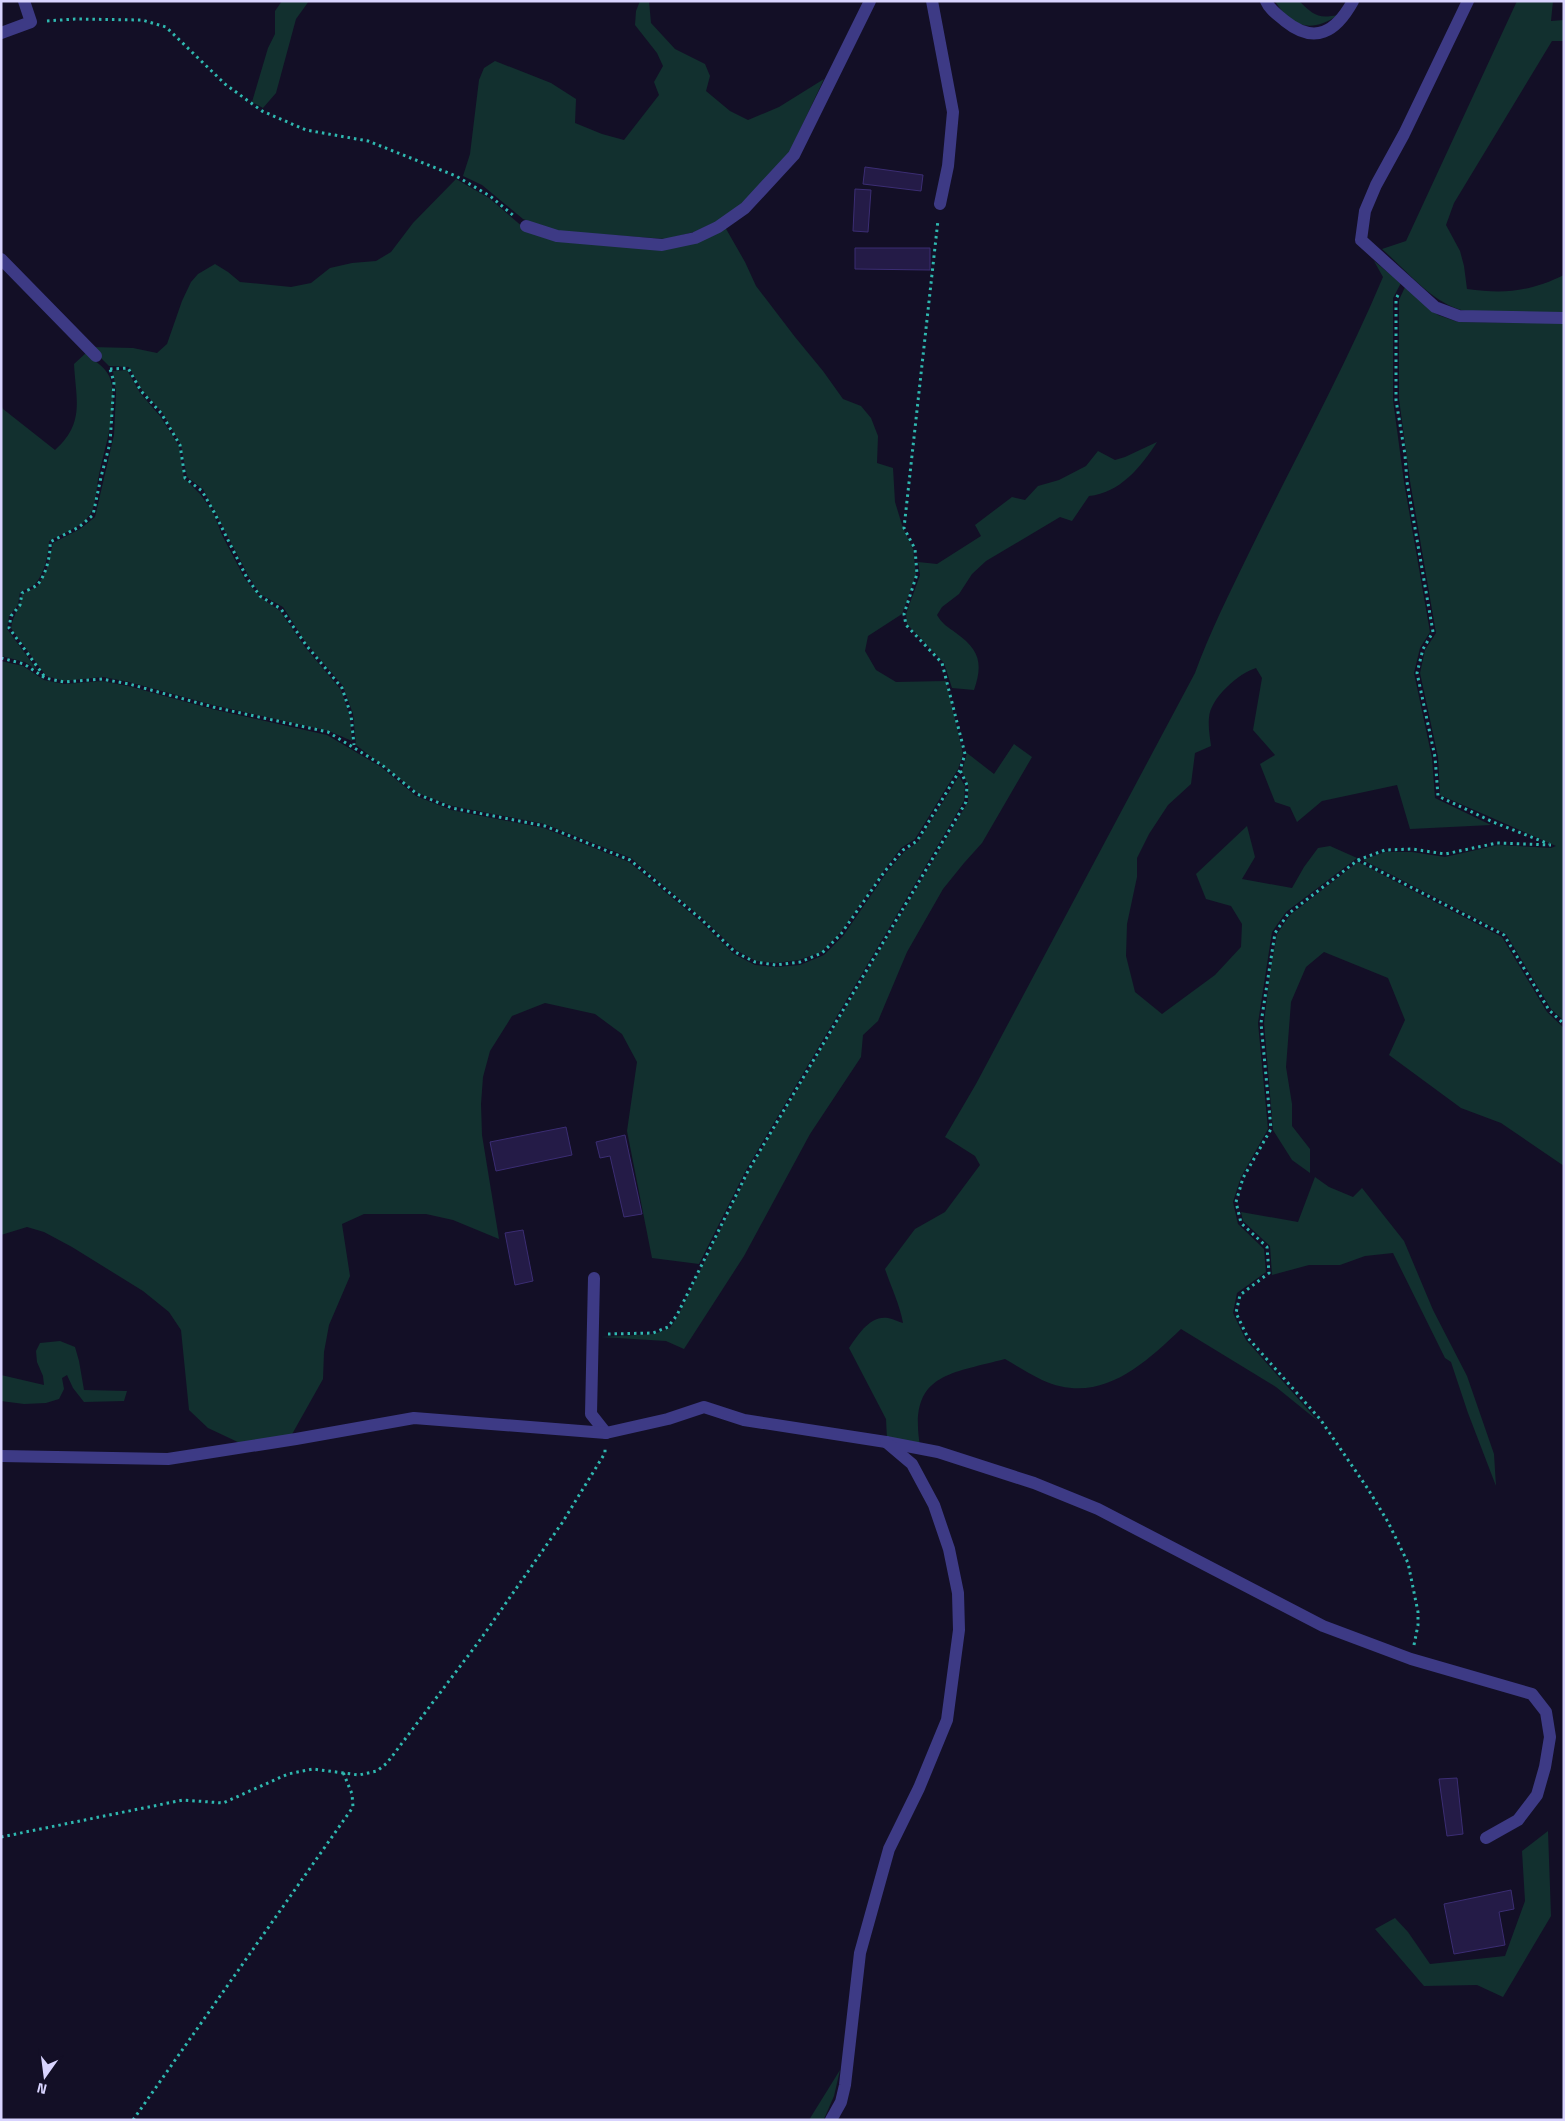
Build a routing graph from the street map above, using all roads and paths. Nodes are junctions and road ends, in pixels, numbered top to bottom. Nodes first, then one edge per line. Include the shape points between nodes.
1 (24, 1) edge
2 (870, 1) edge
3 (932, 1) edge
4 (1266, 1) edge
5 (1353, 1) edge
6 (1468, 1) edge
7 (31, 22) junction
8 (1, 33) edge
9 (940, 204) joint
10 (526, 226) joint
11 (1, 259) edge
12 (1406, 279) junction
13 (1564, 318) edge
14 (96, 356) joint
15 (110, 369) junction
16 (1, 658) edge
17 (45, 678) junction
18 (354, 746) junction
19 (960, 770) junction
20 (1358, 860) junction
21 (1564, 1024) edge
22 (594, 1278) dead end
23 (593, 1336) junction
24 (606, 1433) junction
25 (886, 1442) junction
26 (1, 1456) edge
27 (1411, 1659) junction
28 (343, 1772) junction
29 (1, 1837) edge
30 (1486, 1838) dead end
31 (132, 2120) edge
32 (831, 2120) edge

1 - 7 street
2 - 10 street via 794,155 745,208 718,227 695,238 662,245 557,236
3 - 9 street via 953,112 948,166
4 - 5 street via 1291,25 1310,35 1335,25
6 - 12 street via 1365,212 1361,240
7 - 8 street
7 - 10 path via 142,20 166,27 225,84 262,111 306,130 368,141 456,176 490,196
9 - 19 path via 904,528 914,549 918,574 904,614 906,625 942,663 965,754
11 - 14 street
12 - 13 street via 1435,307 1459,316
12 - 20 path via 1396,299 1396,400 1433,632 1423,649 1417,673 1435,757 1438,796 1551,845 1497,843 1445,854 1412,849 1385,850
14 - 15 path
15 - 17 path via 114,382 110,443 93,515 79,527 50,542 51,551 37,585 22,593 20,605 11,616 9,628
15 - 18 path via 128,368 141,391 161,413 180,445 185,478 202,491 247,578 260,596 281,609 342,688 351,716
16 - 17 path via 24,664
17 - 18 path via 64,682 102,679 129,684 212,707 328,732
18 - 19 path via 417,794 452,808 545,826 630,860 735,952 756,962 776,965 800,962 822,953 841,934 902,850 917,841
19 - 23 path via 967,785 966,802 748,1171 677,1315 668,1327 653,1333
20 - 21 path via 1504,935 1549,1010
20 - 27 path via 1288,914 1274,932 1261,1023 1271,1129 1243,1178 1236,1202 1241,1223 1267,1247 1269,1274 1240,1294 1236,1313 1248,1338 1320,1420 1388,1522 1408,1562 1414,1584 1418,1626
22 - 23 street
23 - 24 street via 591,1414
24 - 25 street via 704,1407 744,1420
24 - 26 street via 414,1418 168,1460
24 - 28 path via 605,1453 562,1524 387,1763 377,1771 359,1775
25 - 27 street via 938,1452 1034,1483 1089,1505 1323,1626
25 - 32 street via 912,1464 934,1505 949,1550 958,1593 959,1630 946,1720 919,1788 889,1849 867,1924 860,1953 845,2085 841,2102
27 - 30 street via 1532,1694 1546,1712 1550,1737 1546,1767 1537,1795 1518,1820
28 - 29 path via 312,1769 288,1774 223,1803 183,1800
28 - 31 path via 353,1806

